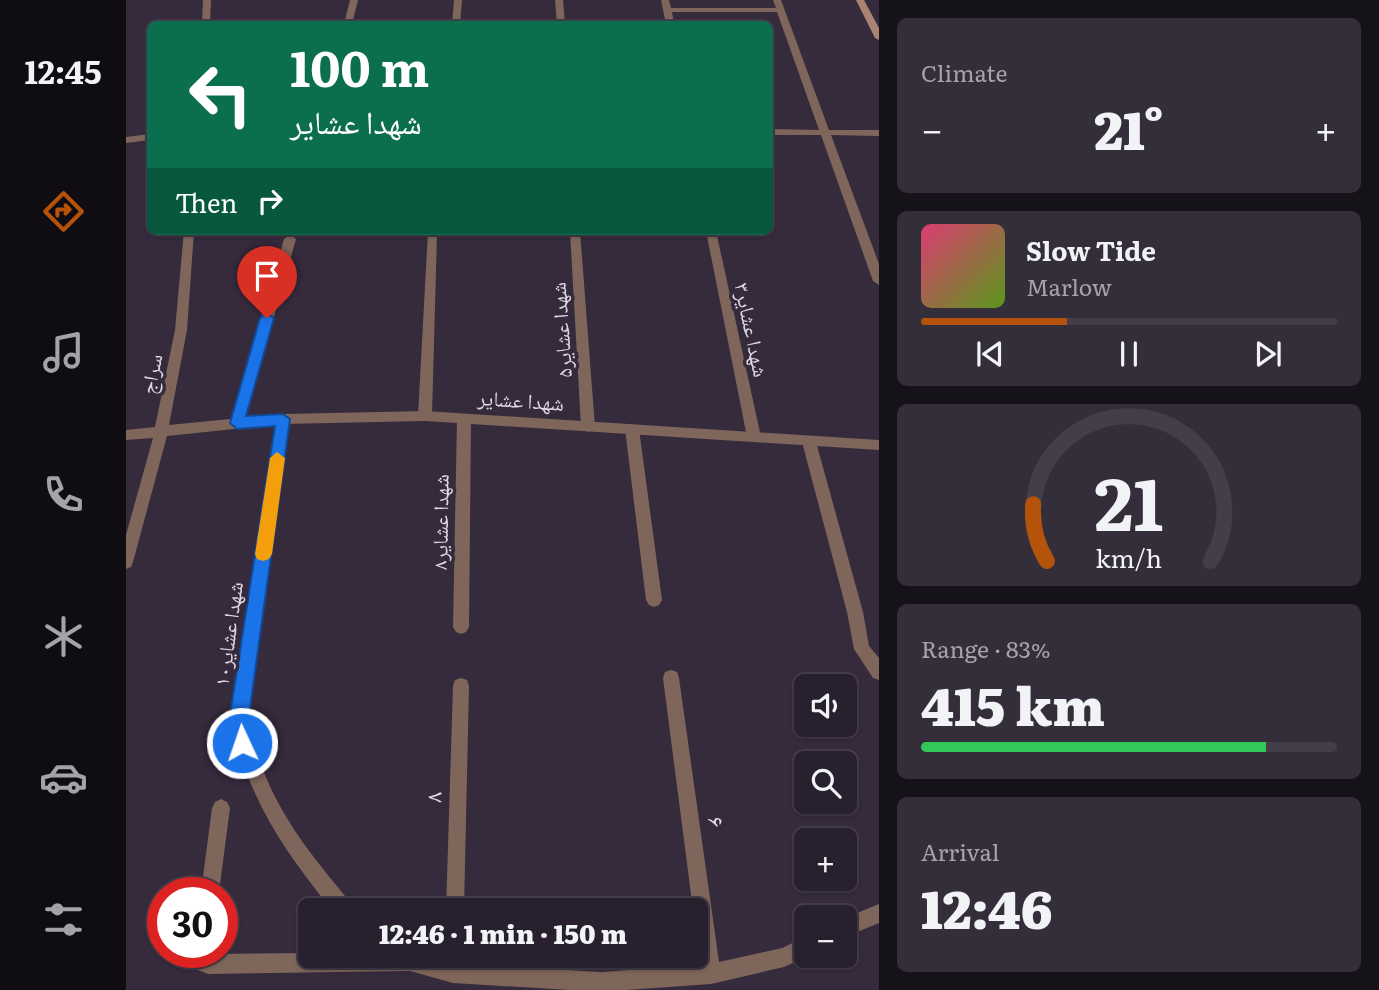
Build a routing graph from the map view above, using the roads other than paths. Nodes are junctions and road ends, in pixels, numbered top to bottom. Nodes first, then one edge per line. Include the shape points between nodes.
1 (207, 0) edge
2 (354, 0) edge
3 (458, 0) edge
4 (559, 0) edge
5 (665, 0) edge
6 (777, 0) edge
7 (860, 0) edge
8 (667, 10) junction
9 (781, 10) junction
10 (206, 21) edge
11 (349, 21) edge
12 (456, 21) edge
13 (561, 21) edge
14 (669, 21) edge
15 (878, 38) edge
16 (773, 132) edge
17 (825, 133) junction
18 (878, 133) edge
19 (147, 137) edge
20 (126, 139) edge
21 (189, 235) edge
22 (432, 235) edge
23 (575, 235) edge
24 (712, 235) edge
25 (290, 239) dead end
26 (878, 281) edge
27 (425, 416) junction
28 (283, 419) junction
29 (464, 419) junction
30 (237, 423) junction
31 (588, 427) junction
32 (632, 429) junction
33 (161, 432) junction
34 (126, 435) edge
35 (754, 437) junction
36 (809, 442) junction
37 (878, 446) edge
38 (126, 562) edge
39 (653, 600) dead end
40 (461, 626) dead end
41 (878, 672) edge
42 (671, 678) dead end
43 (461, 686) dead end
44 (221, 808) dead end
45 (212, 877) edge
46 (334, 898) edge
47 (455, 898) edge
48 (878, 913) edge
49 (857, 923) edge
50 (794, 952) edge
51 (298, 962) edge
52 (238, 963) edge
53 (477, 968) edge
54 (711, 974) junction
55 (583, 986) edge

1 - 10 street
2 - 11 street
3 - 12 street
4 - 13 street
5 - 8 street
6 - 9 street
7 - 15 main road
8 - 9 street
8 - 14 street
9 - 17 street
16 - 17 street
17 - 18 street
17 - 26 street
19 - 20 street
21 - 33 street, سراج via 181,330
22 - 27 street
23 - 31 street, شهدا عشایر۵
24 - 35 street, شهدا عشایر۳
25 - 30 street
27 - 28 street, شهدا عشایر
27 - 29 street, شهدا عشایر
28 - 30 street, شهدا عشایر
28 - 46 street, شهدا عشایر۱۰ via 240,715 242,743 259,790 300,857
29 - 31 street, شهدا عشایر
29 - 40 street, شهدا عشایر۸
30 - 33 street, شهدا عشایر
31 - 32 street, شهدا عشایر
32 - 35 street, شهدا عشایر
32 - 39 street
33 - 34 street, شهدا عشایر
33 - 38 street, سراج
35 - 36 street, شهدا عشایر
36 - 37 street, شهدا عشایر
36 - 41 street via 862,649
42 - 54 street, ۶
43 - 47 street, ۸
44 - 45 street
48 - 49 street
50 - 54 street
51 - 52 street
53 - 55 street
54 - 55 street

